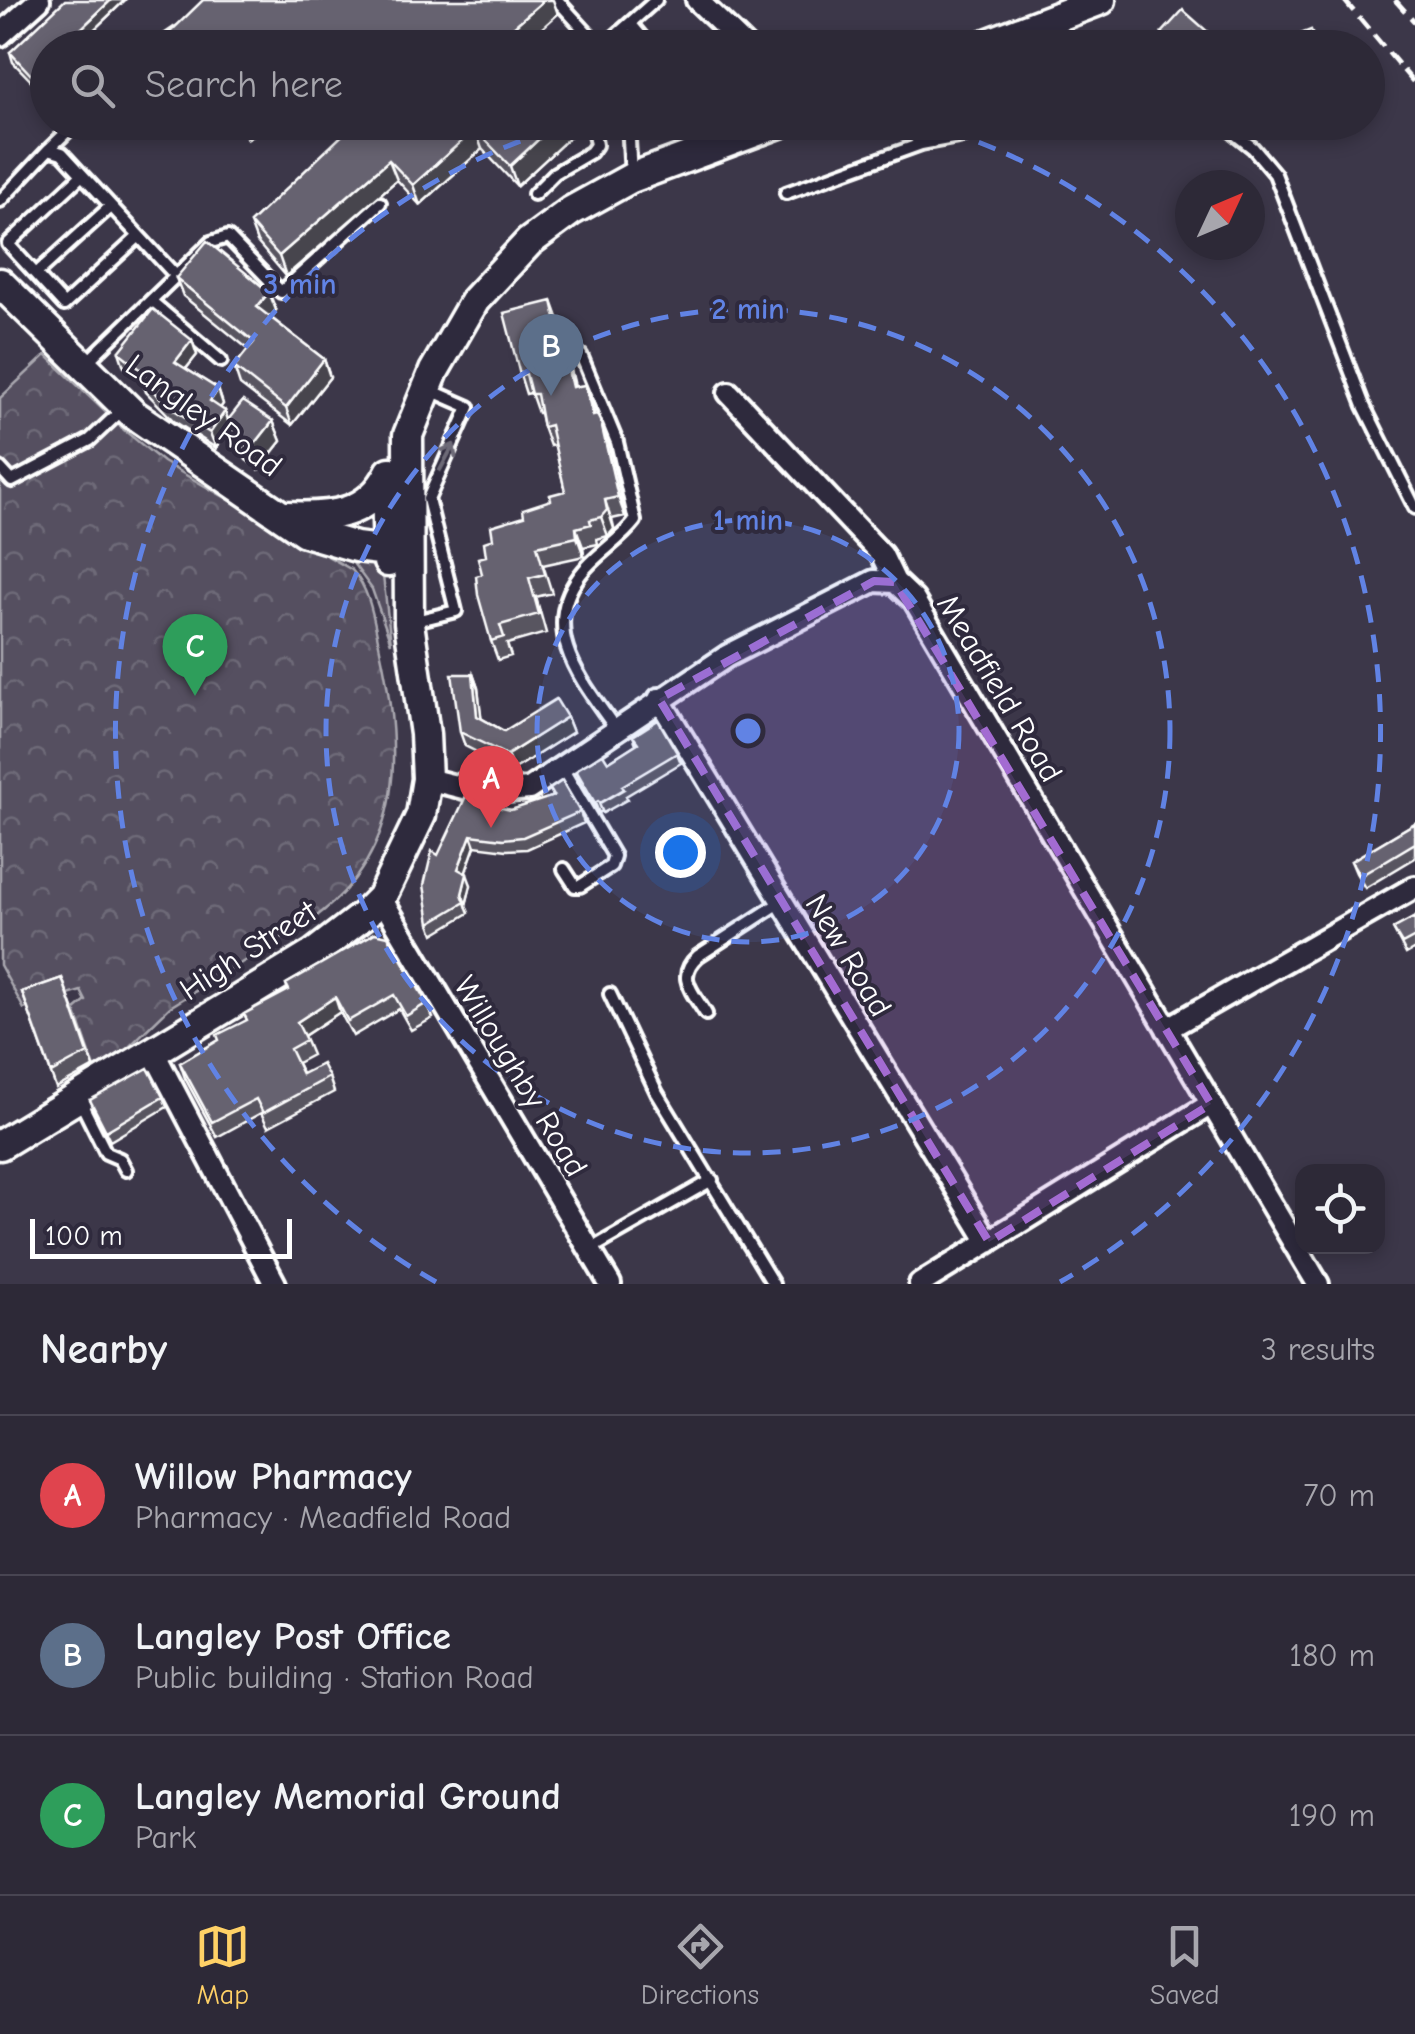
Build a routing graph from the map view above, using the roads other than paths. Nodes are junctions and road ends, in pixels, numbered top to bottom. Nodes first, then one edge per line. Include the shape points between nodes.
1 (39, 0) edge
2 (557, 0) edge
3 (656, 0) edge
4 (700, 1) edge
5 (1090, 2) edge
6 (630, 23) junction
7 (192, 26) edge
8 (186, 30) edge
9 (582, 30) edge
10 (623, 30) edge
11 (636, 30) edge
12 (729, 30) edge
13 (1021, 30) edge
14 (0, 35) edge
15 (58, 140) edge
16 (595, 140) edge
17 (629, 140) edge
18 (734, 140) edge
19 (917, 140) edge
20 (942, 140) edge
21 (1243, 140) edge
22 (920, 144) junction
23 (49, 149) junction
24 (82, 175) junction
25 (632, 178) junction
26 (786, 193) dead end
27 (534, 194) dead end
28 (0, 201) edge
29 (380, 203) dead end
30 (111, 206) junction
31 (138, 236) junction
32 (36, 274) junction
33 (176, 276) junction
34 (0, 284) edge
35 (152, 302) junction
36 (581, 355) dead end
37 (220, 361) dead end
38 (82, 367) junction
39 (427, 388) junction
40 (729, 393) dead end
41 (124, 408) junction
42 (408, 435) junction
43 (0, 468) edge
44 (386, 480) junction
45 (1415, 508) edge
46 (285, 516) junction
47 (393, 539) junction
48 (895, 582) junction
49 (409, 623) junction
50 (659, 699) junction
51 (616, 728) junction
52 (424, 734) junction
53 (561, 767) junction
54 (427, 779) junction
55 (564, 868) dead end
56 (1415, 887) edge
57 (380, 898) junction
58 (781, 902) junction
59 (610, 994) dead end
60 (706, 1014) dead end
61 (1167, 1029) junction
62 (154, 1052) junction
63 (78, 1096) junction
64 (1211, 1104) junction
65 (0, 1144) edge
66 (126, 1170) dead end
67 (712, 1180) junction
68 (989, 1242) junction
69 (589, 1250) junction
70 (274, 1284) edge
71 (610, 1284) edge
72 (773, 1284) edge
73 (920, 1284) edge
74 (1318, 1284) edge

1 - 14 street
2 - 9 lane
3 - 6 lane
4 - 12 street
5 - 13 main road
6 - 10 lane
6 - 11 lane
7 - 8 lane
15 - 23 lane
16 - 27 lane via 591,152
17 - 25 lane
18 - 25 main road
19 - 22 lane
20 - 22 lane
21 - 45 lane via 1276,174 1364,406
22 - 26 lane
23 - 24 lane
23 - 28 lane
24 - 30 lane
24 - 32 lane via 8,244
25 - 39 main road via 529,242 475,300
29 - 33 lane via 280,292 228,236 211,242
30 - 31 lane
30 - 32 lane
31 - 32 lane via 64,305
31 - 33 lane
33 - 35 lane
34 - 38 main road, Langley Road
35 - 37 lane
35 - 38 lane
36 - 51 lane via 618,442 635,521 581,574 562,626 578,676
38 - 41 main road, Langley Road
39 - 42 main road
49 -> 39 lane via 456,611 428,500 469,407
40 - 48 street via 882,556
41 - 43 lane via 90,440 12,481
41 - 46 main road, Langley Road
42 - 44 main road
42 - 47 main road
44 - 46 main road via 353,511
44 - 47 main road
46 - 47 main road, Langley Road
47 - 49 main road, High Street
47 - 52 main road, High Street via 398,648
48 - 50 street, Meadfield Road via 874,581
48 - 61 street, Meadfield Road via 914,600
49 - 52 main road, High Street
50 - 51 street, Meadfield Road
50 - 58 street, New Road
51 - 53 street, Meadfield Road
52 - 54 main road, High Street
53 - 54 street, Meadfield Road via 529,790 484,793
53 - 55 lane via 614,856 612,866 580,886
54 - 57 main road, High Street via 421,815
56 - 61 street
57 - 62 main road, High Street via 312,955
57 - 69 street, Willoughby Road
58 - 60 lane via 688,966 686,979
58 - 68 street, New Road
59 - 67 lane via 658,1093
61 - 64 street, Meadfield Road
62 - 63 main road, High Street
62 - 70 street
63 - 65 main road, High Street
63 - 66 lane via 106,1154
64 - 68 street
64 - 74 street, Meadfield Road
67 - 69 lane
67 - 72 lane
68 - 73 street
69 - 71 street, Willoughby Road

